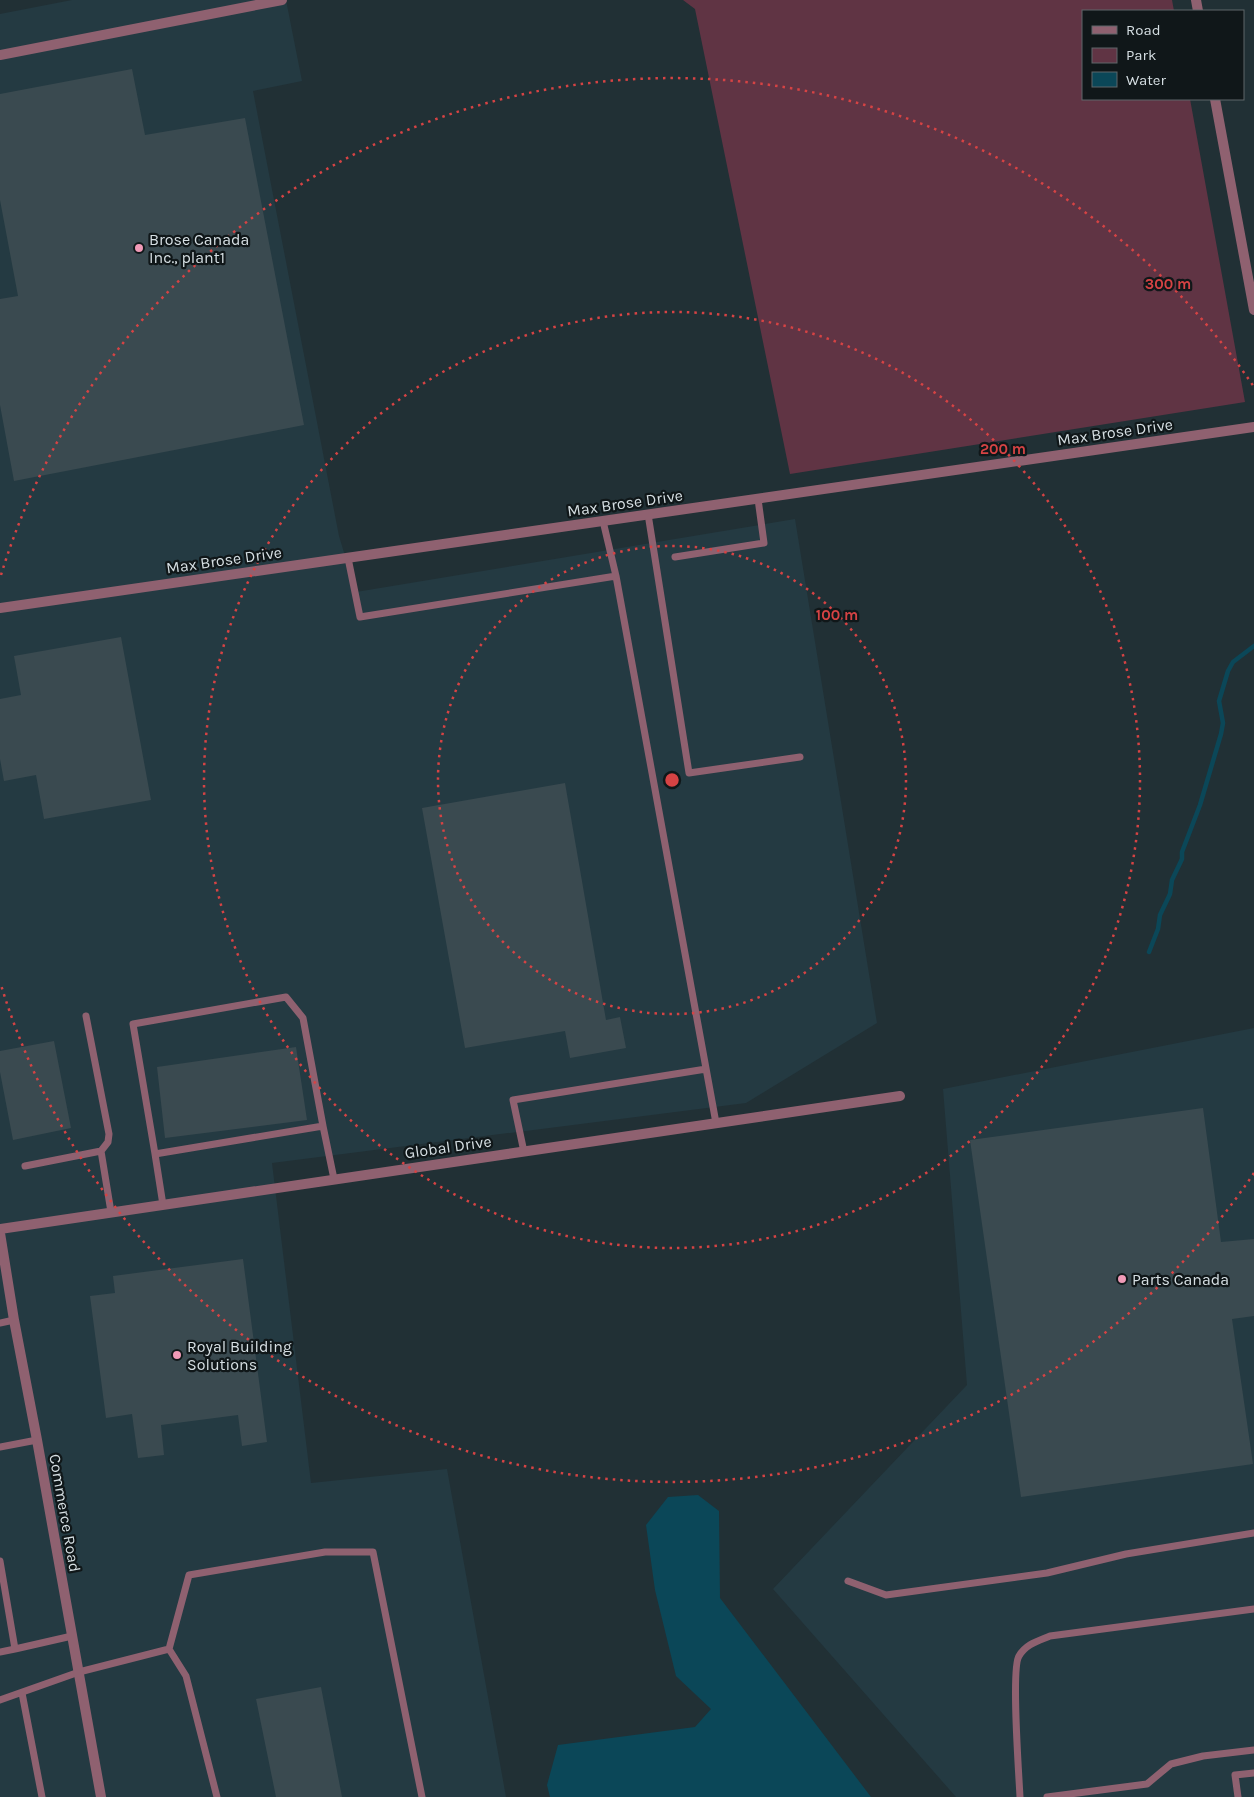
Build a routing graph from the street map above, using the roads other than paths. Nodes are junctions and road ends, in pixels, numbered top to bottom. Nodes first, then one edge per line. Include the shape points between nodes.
1 (282, 0) edge
2 (0, 55) edge
3 (1214, 100) edge
4 (1254, 310) edge
5 (1254, 427) edge
6 (758, 499) junction
7 (648, 514) junction
8 (603, 521) junction
9 (675, 557) dead end
10 (348, 558) junction
11 (616, 576) junction
12 (0, 608) edge
13 (800, 757) dead end
14 (86, 1016) dead end
15 (706, 1070) junction
16 (900, 1096) dead end
17 (716, 1123) junction
18 (323, 1126) junction
19 (100, 1151) junction
20 (524, 1152) junction
21 (155, 1154) junction
22 (25, 1166) dead end
23 (334, 1179) junction
24 (163, 1205) junction
25 (111, 1212) junction
26 (0, 1228) edge
27 (0, 1234) edge
28 (14, 1320) junction
29 (0, 1324) edge
30 (37, 1440) junction
31 (0, 1447) edge
32 (1254, 1534) edge
33 (0, 1561) edge
34 (848, 1581) dead end
35 (4, 1605) edge
36 (1254, 1609) edge
37 (72, 1636) junction
38 (16, 1649) junction
39 (169, 1649) junction
40 (0, 1652) edge
41 (79, 1672) junction
42 (22, 1693) junction
43 (0, 1700) edge
44 (1254, 1750) edge
45 (1254, 1773) edge
46 (42, 1797) edge
47 (101, 1797) edge
48 (217, 1797) edge
49 (422, 1797) edge
50 (1020, 1797) edge
51 (1047, 1797) edge
52 (1238, 1797) edge

1 - 2 street
3 - 4 street
5 - 6 street, Max Brose Drive
6 - 7 street, Max Brose Drive
6 - 9 lane via 764,543
7 - 8 street, Max Brose Drive
7 - 13 lane via 689,773
8 - 10 street, Max Brose Drive
8 - 11 lane
10 - 11 lane via 360,618
10 - 12 street, Max Brose Drive
11 - 15 lane
14 - 19 lane via 108,1134 108,1142
15 - 17 lane
15 - 20 lane via 512,1100
16 - 17 street, Global Drive
17 - 20 street, Global Drive
18 - 21 lane
18 - 21 lane via 303,1018 286,997 133,1024
18 - 23 lane
19 - 22 lane
19 - 25 lane
20 - 23 street, Global Drive
21 - 24 lane
23 - 24 street, Global Drive
24 - 25 street, Global Drive
25 - 26 street, Global Drive
27 - 28 street, Commerce Road
28 - 29 lane
28 - 30 street, Commerce Road
30 - 31 lane
30 - 37 street, Commerce Road
32 - 34 lane via 1126,1554 1047,1574 886,1594
33 - 35 lane
35 - 38 lane
36 - 50 lane via 1050,1636 1029,1645 1017,1658 1015,1687
37 - 38 lane
37 - 41 street, Commerce Road
38 - 40 lane
39 - 41 lane
39 - 48 lane via 186,1676
39 - 49 lane via 189,1575 325,1552 373,1552
41 - 42 lane
41 - 47 street, Commerce Road
42 - 43 lane
42 - 46 lane
44 - 51 lane via 1203,1756 1171,1764 1147,1784
45 - 52 lane via 1235,1775

